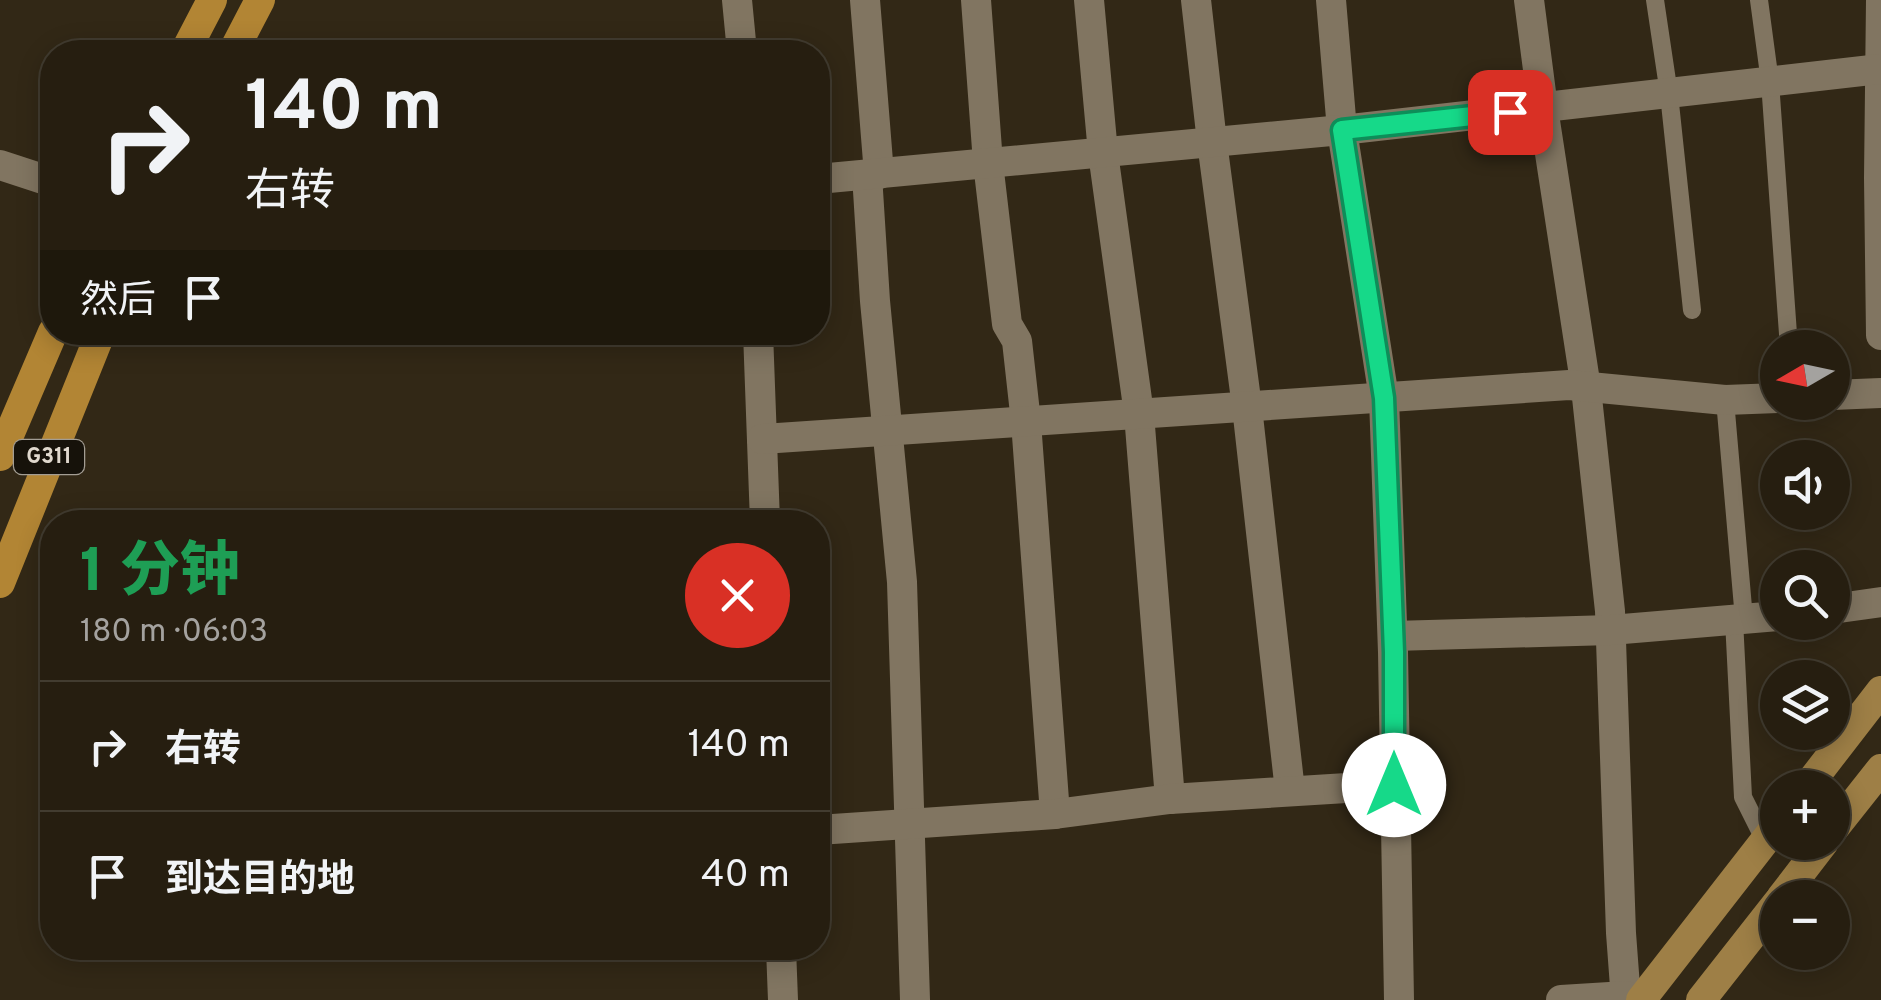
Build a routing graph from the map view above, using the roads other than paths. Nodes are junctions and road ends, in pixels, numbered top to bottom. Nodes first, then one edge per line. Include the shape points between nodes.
1 (212, 0) edge
2 (260, 0) edge
3 (737, 0) edge
4 (865, 0) edge
5 (976, 0) edge
6 (1089, 0) edge
7 (1196, 0) edge
8 (1331, 0) edge
9 (1529, 0) edge
10 (1656, 0) edge
11 (1760, 0) edge
12 (1881, 0) edge
13 (191, 40) edge
14 (239, 40) edge
15 (741, 40) edge
16 (1880, 69) edge
17 (1770, 82) junction
18 (1669, 94) junction
19 (1543, 108) junction
20 (1342, 130) junction
21 (1212, 142) junction
22 (1102, 153) junction
23 (988, 163) junction
24 (0, 165) edge
25 (873, 174) junction
26 (40, 178) edge
27 (830, 179) edge
28 (1692, 310) dead end
29 (1788, 330) edge
30 (1881, 335) edge
31 (47, 345) edge
32 (96, 345) edge
33 (758, 345) edge
34 (1586, 388) junction
35 (1881, 393) edge
36 (1850, 395) edge
37 (1384, 398) junction
38 (1760, 399) edge
39 (1725, 400) junction
40 (1248, 407) junction
41 (1139, 414) junction
42 (1026, 422) junction
43 (889, 431) junction
44 (762, 439) junction
45 (0, 456) edge
46 (765, 510) edge
47 (0, 582) edge
48 (1881, 602) edge
49 (1850, 606) edge
50 (1760, 618) edge
51 (1739, 620) junction
52 (1611, 630) junction
53 (1393, 636) junction
54 (1881, 691) edge
55 (1881, 769) edge
56 (1820, 770) edge
57 (1394, 785) junction
58 (1290, 792) junction
59 (1170, 800) junction
60 (1850, 808) edge
61 (1055, 814) junction
62 (1760, 819) edge
63 (910, 824) junction
64 (830, 829) edge
65 (1760, 846) edge
66 (1810, 860) edge
67 (1795, 880) edge
68 (1760, 924) edge
69 (781, 960) edge
70 (1631, 999) edge
71 (783, 1000) edge
72 (915, 1000) edge
73 (1399, 1000) edge
74 (1561, 1000) edge
75 (1701, 1000) edge

1 - 13 highway
2 - 14 highway
3 - 15 street
4 - 25 street
5 - 23 street
6 - 22 street
7 - 21 street
8 - 20 street
9 - 19 street
10 - 18 lane
11 - 17 lane
12 - 16 street
16 - 17 street
16 - 30 street
17 - 18 street
17 - 29 lane
18 - 19 street
18 - 28 lane
19 - 20 street
19 - 34 street
20 - 21 street
20 - 37 street
21 - 22 street
21 - 40 street
22 - 23 street
22 - 41 street
23 - 25 street
23 - 42 street via 1006,324 1018,341
24 - 26 street
25 - 27 street
25 - 43 street via 875,301
31 - 45 highway, G311
32 - 47 highway, G311
33 - 44 street
34 - 37 street
34 - 39 street
34 - 52 street
35 - 36 street
37 - 40 street
37 - 53 street
38 - 39 street
39 - 51 lane
40 - 41 street
40 - 58 street
41 - 42 street
41 - 59 street
42 - 43 street
42 - 61 street
43 - 44 street
43 - 63 street
44 - 46 street
48 - 49 street
50 - 51 street
51 - 52 street
51 - 62 lane via 1743,797
52 - 53 street
52 - 70 street via 1621,933
53 - 57 street
54 - 56 main road
55 - 60 main road
57 - 58 street
57 - 73 street
58 - 59 street
59 - 61 street
61 - 63 street
63 - 64 street
63 - 72 street
65 - 70 main road
66 - 67 main road
68 - 75 main road
69 - 71 street
70 - 74 street

